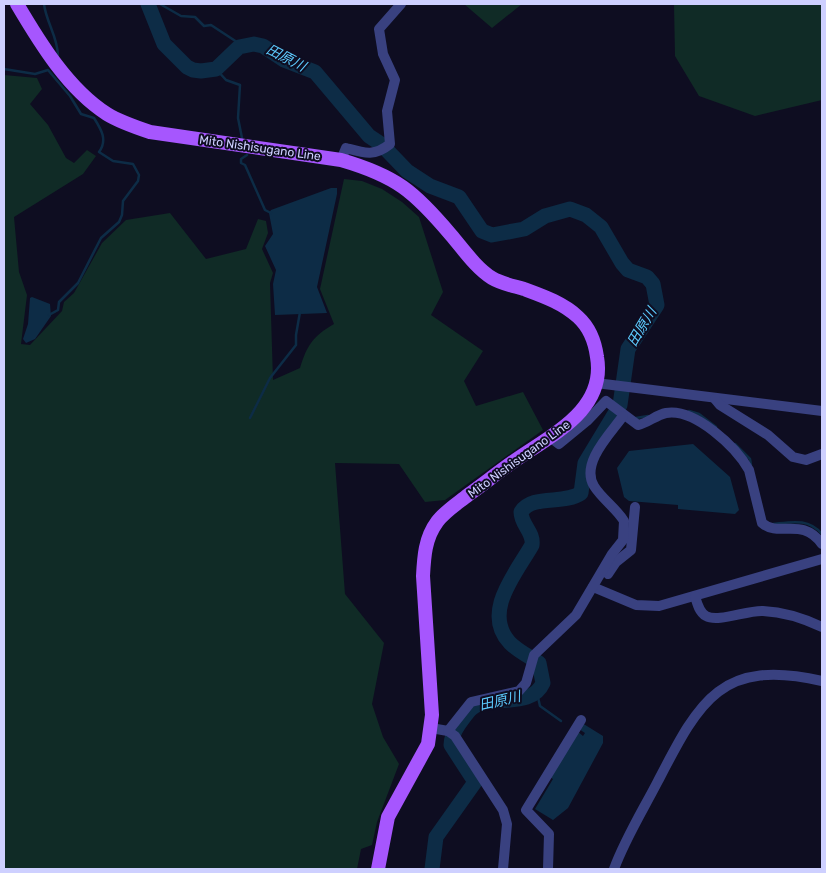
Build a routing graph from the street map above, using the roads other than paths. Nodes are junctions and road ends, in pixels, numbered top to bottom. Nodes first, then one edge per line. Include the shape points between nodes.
1 (17, 4) edge
2 (401, 4) edge
3 (341, 160) junction
4 (596, 383) junction
5 (715, 399) junction
6 (822, 411) edge
7 (620, 413) junction
8 (550, 437) junction
9 (822, 454) edge
10 (635, 507) dead end
11 (822, 544) edge
12 (822, 559) edge
13 (596, 588) junction
14 (695, 596) junction
15 (822, 627) edge
16 (822, 680) edge
17 (581, 720) dead end
18 (431, 728) junction
19 (451, 733) junction
20 (378, 869) edge
21 (503, 869) edge
22 (548, 869) edge
23 (614, 869) edge

1 - 3 main road, Mito Nishisugano Line via 38,39 88,100 126,124 177,137
2 - 3 street via 379,29 383,54 394,80 387,111 390,144 369,155 346,148
3 - 4 main road, Mito Nishisugano Line via 369,168 411,192 492,278 565,306 579,318 596,348
4 - 5 street
4 - 8 main road, Mito Nishisugano Line via 584,408
5 - 6 street
5 - 9 street via 768,435 793,457 806,460
7 - 8 street via 606,401 587,422 559,444
7 - 11 street via 638,425 666,413 696,419 707,426 739,453 748,470 762,523 771,528 804,529
7 - 13 street via 592,461 590,478 618,512 626,530 624,540 612,554
8 - 18 main road, Mito Nishisugano Line via 456,505 437,522 428,538 423,576
10 - 13 street via 631,550
12 - 14 street
13 - 14 street via 636,605 659,606
13 - 19 street via 569,622 532,658 526,684 519,691 471,702
14 - 15 street via 699,609 710,617 774,612 805,619
16 - 23 street via 790,675 752,677 709,698 684,730
17 - 22 street via 526,810 549,834
18 - 19 street
18 - 20 main road, Mito Nishisugano Line via 428,744 388,817
19 - 21 street via 503,810 507,824

